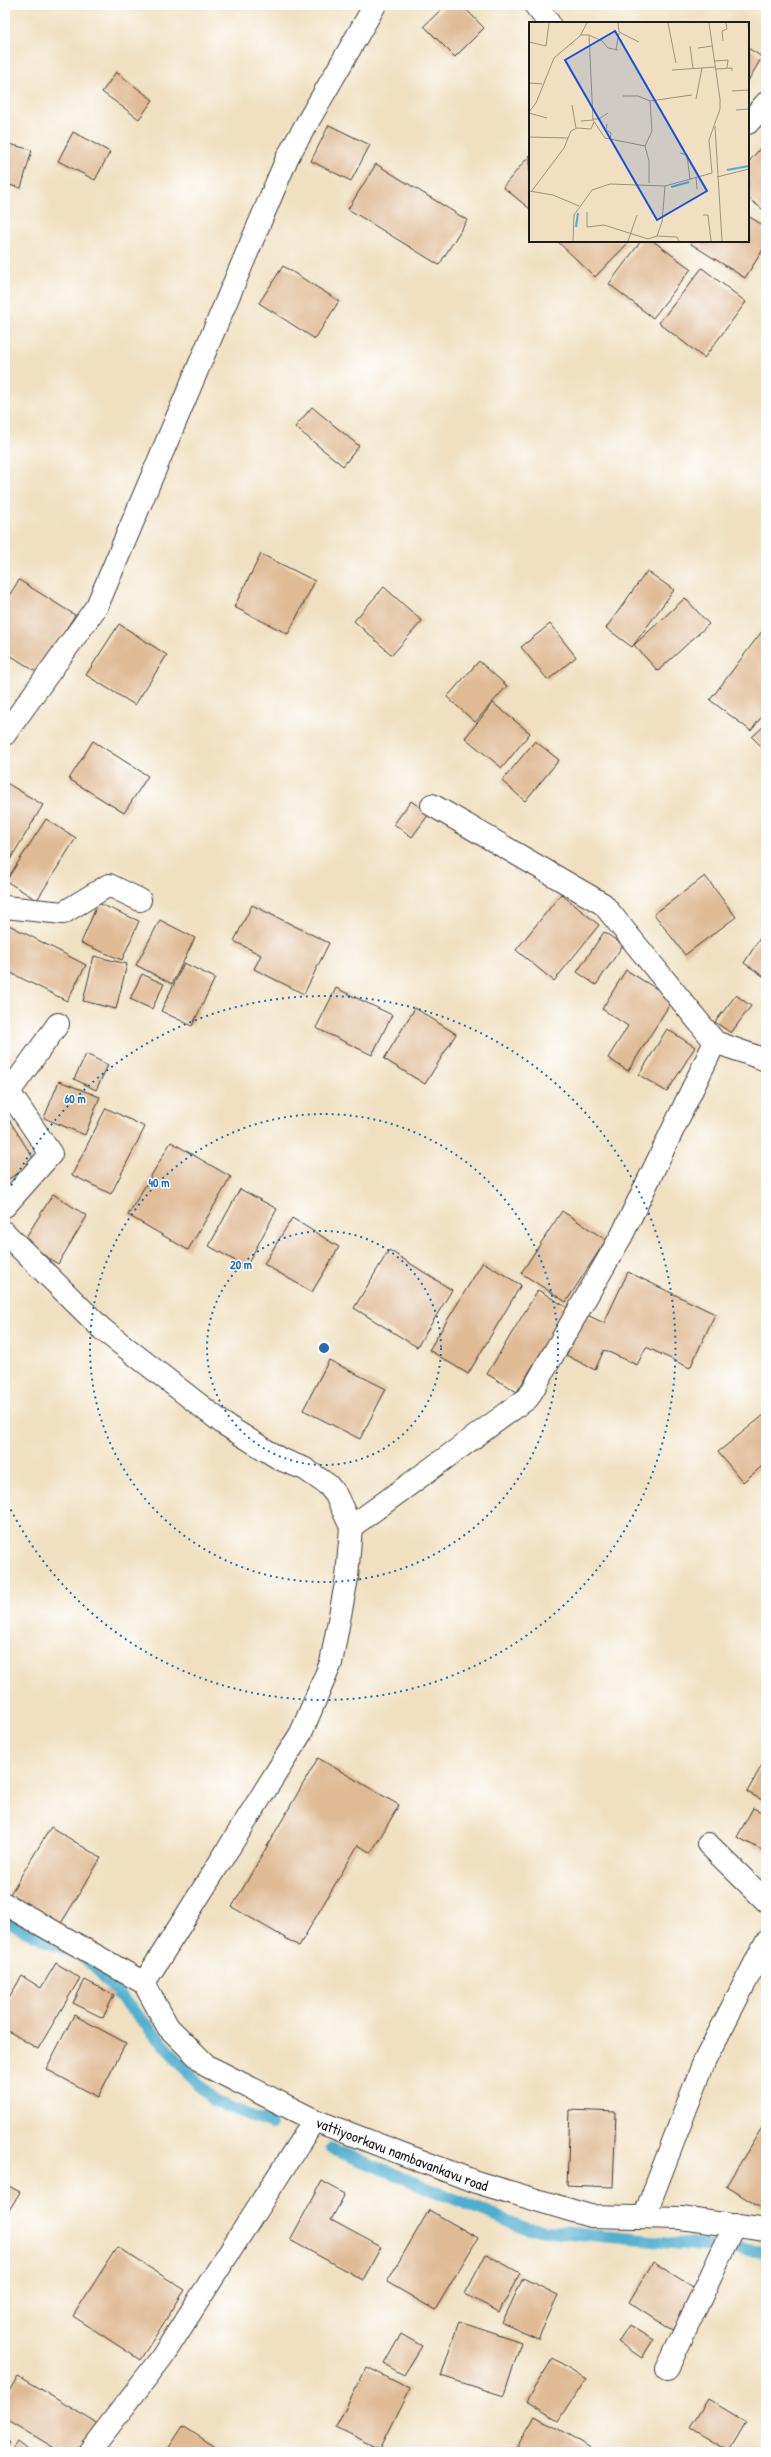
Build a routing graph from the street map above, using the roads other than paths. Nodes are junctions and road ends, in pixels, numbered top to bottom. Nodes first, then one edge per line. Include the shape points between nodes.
1 (375, 5) edge
2 (535, 5) edge
3 (548, 22) edge
4 (766, 102) edge
5 (749, 122) edge
6 (5, 734) edge
7 (432, 805) dead end
8 (140, 900) dead end
9 (5, 907) edge
10 (58, 1024) dead end
11 (715, 1042) junction
12 (766, 1060) edge
13 (5, 1206) edge
14 (5, 1233) edge
15 (351, 1526) junction
16 (708, 1844) dead end
17 (766, 1901) edge
18 (5, 1904) edge
19 (766, 1942) edge
20 (144, 1983) junction
21 (314, 2120) junction
22 (644, 2217) junction
23 (735, 2225) junction
24 (766, 2230) edge
25 (667, 2369) dead end
26 (89, 2452) edge

1 - 6 street via 288,156 97,606
2 - 3 street
4 - 5 street
7 - 11 street via 603,904
8 - 9 street via 108,885 63,913
10 - 13 street via 9,1092 51,1154
11 - 12 street
11 - 15 street via 622,1235 528,1398
14 - 15 street via 102,1329 212,1414 280,1459 305,1469 328,1485 336,1495
15 - 20 street via 347,1578 331,1663 301,1733
16 - 17 street
18 - 20 street
19 - 22 street via 704,2062
20 - 21 street via 168,2027 207,2066
21 - 22 street, vattiyoorkavu nambavankavu road via 476,2182 590,2216
21 - 26 street, vattiyoorkavu nambavankavu road via 162,2357
22 - 23 street, vattiyoorkavu nambavankavu road via 681,2218
23 - 24 street, vattiyoorkavu nambavankavu road
23 - 25 street

